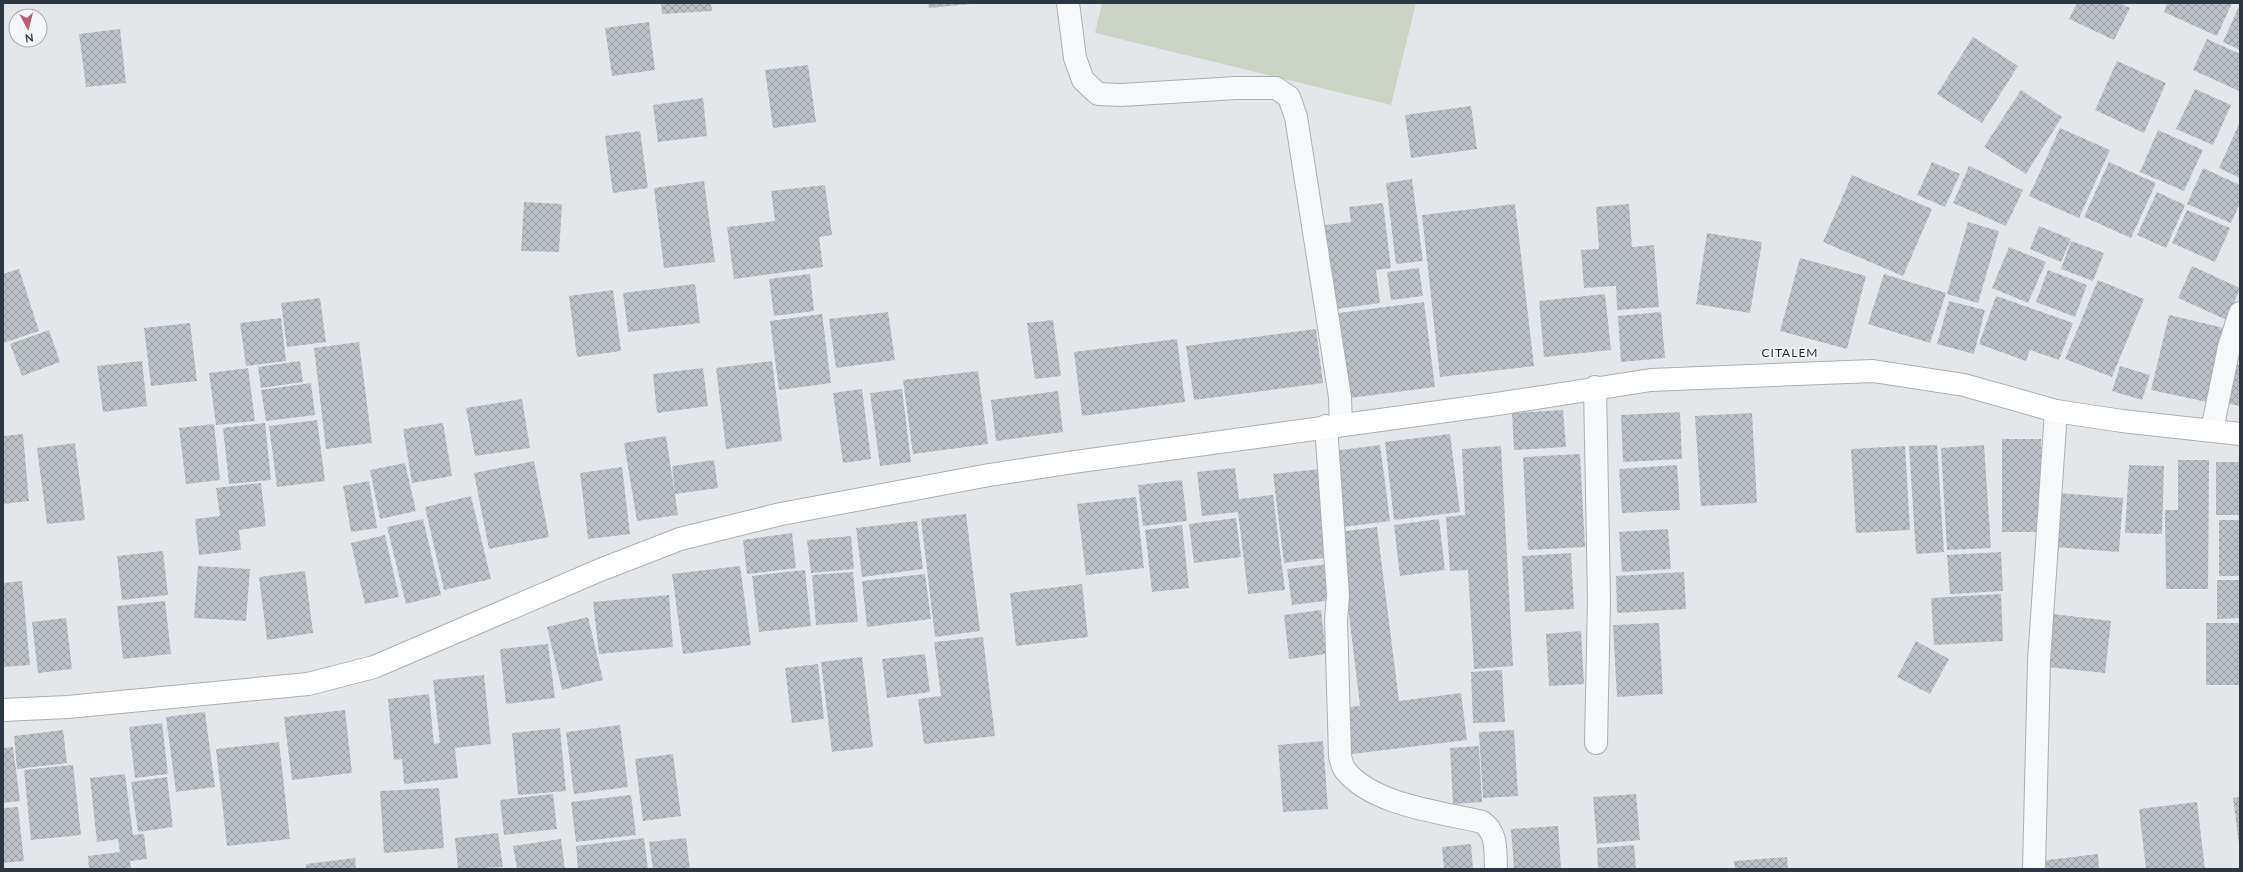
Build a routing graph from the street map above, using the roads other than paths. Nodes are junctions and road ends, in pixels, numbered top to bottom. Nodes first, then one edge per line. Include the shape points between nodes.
1 (1068, 3) edge
2 (2240, 313) edge
3 (1595, 387) junction
4 (2056, 411) junction
5 (1334, 425) junction
6 (2212, 430) junction
7 (2240, 434) edge
8 (3, 710) edge
9 (1596, 744) dead end
10 (1496, 869) edge
11 (2034, 869) edge

1 - 5 street via 1075,58 1083,80 1098,94 1276,88 1289,97 1296,117 1340,397
2 - 6 street via 2229,347
3 - 4 main road via 1651,380 1873,371 1964,385
3 - 5 main road via 1497,404
3 - 9 street via 1599,600
4 - 6 main road
4 - 11 street via 2039,661
5 - 8 main road via 989,475 781,514 680,539 600,570 374,667 308,684 68,707
5 - 10 street via 1339,748 1344,769 1370,791 1408,805 1482,822 1490,828 1495,840
6 - 7 main road

